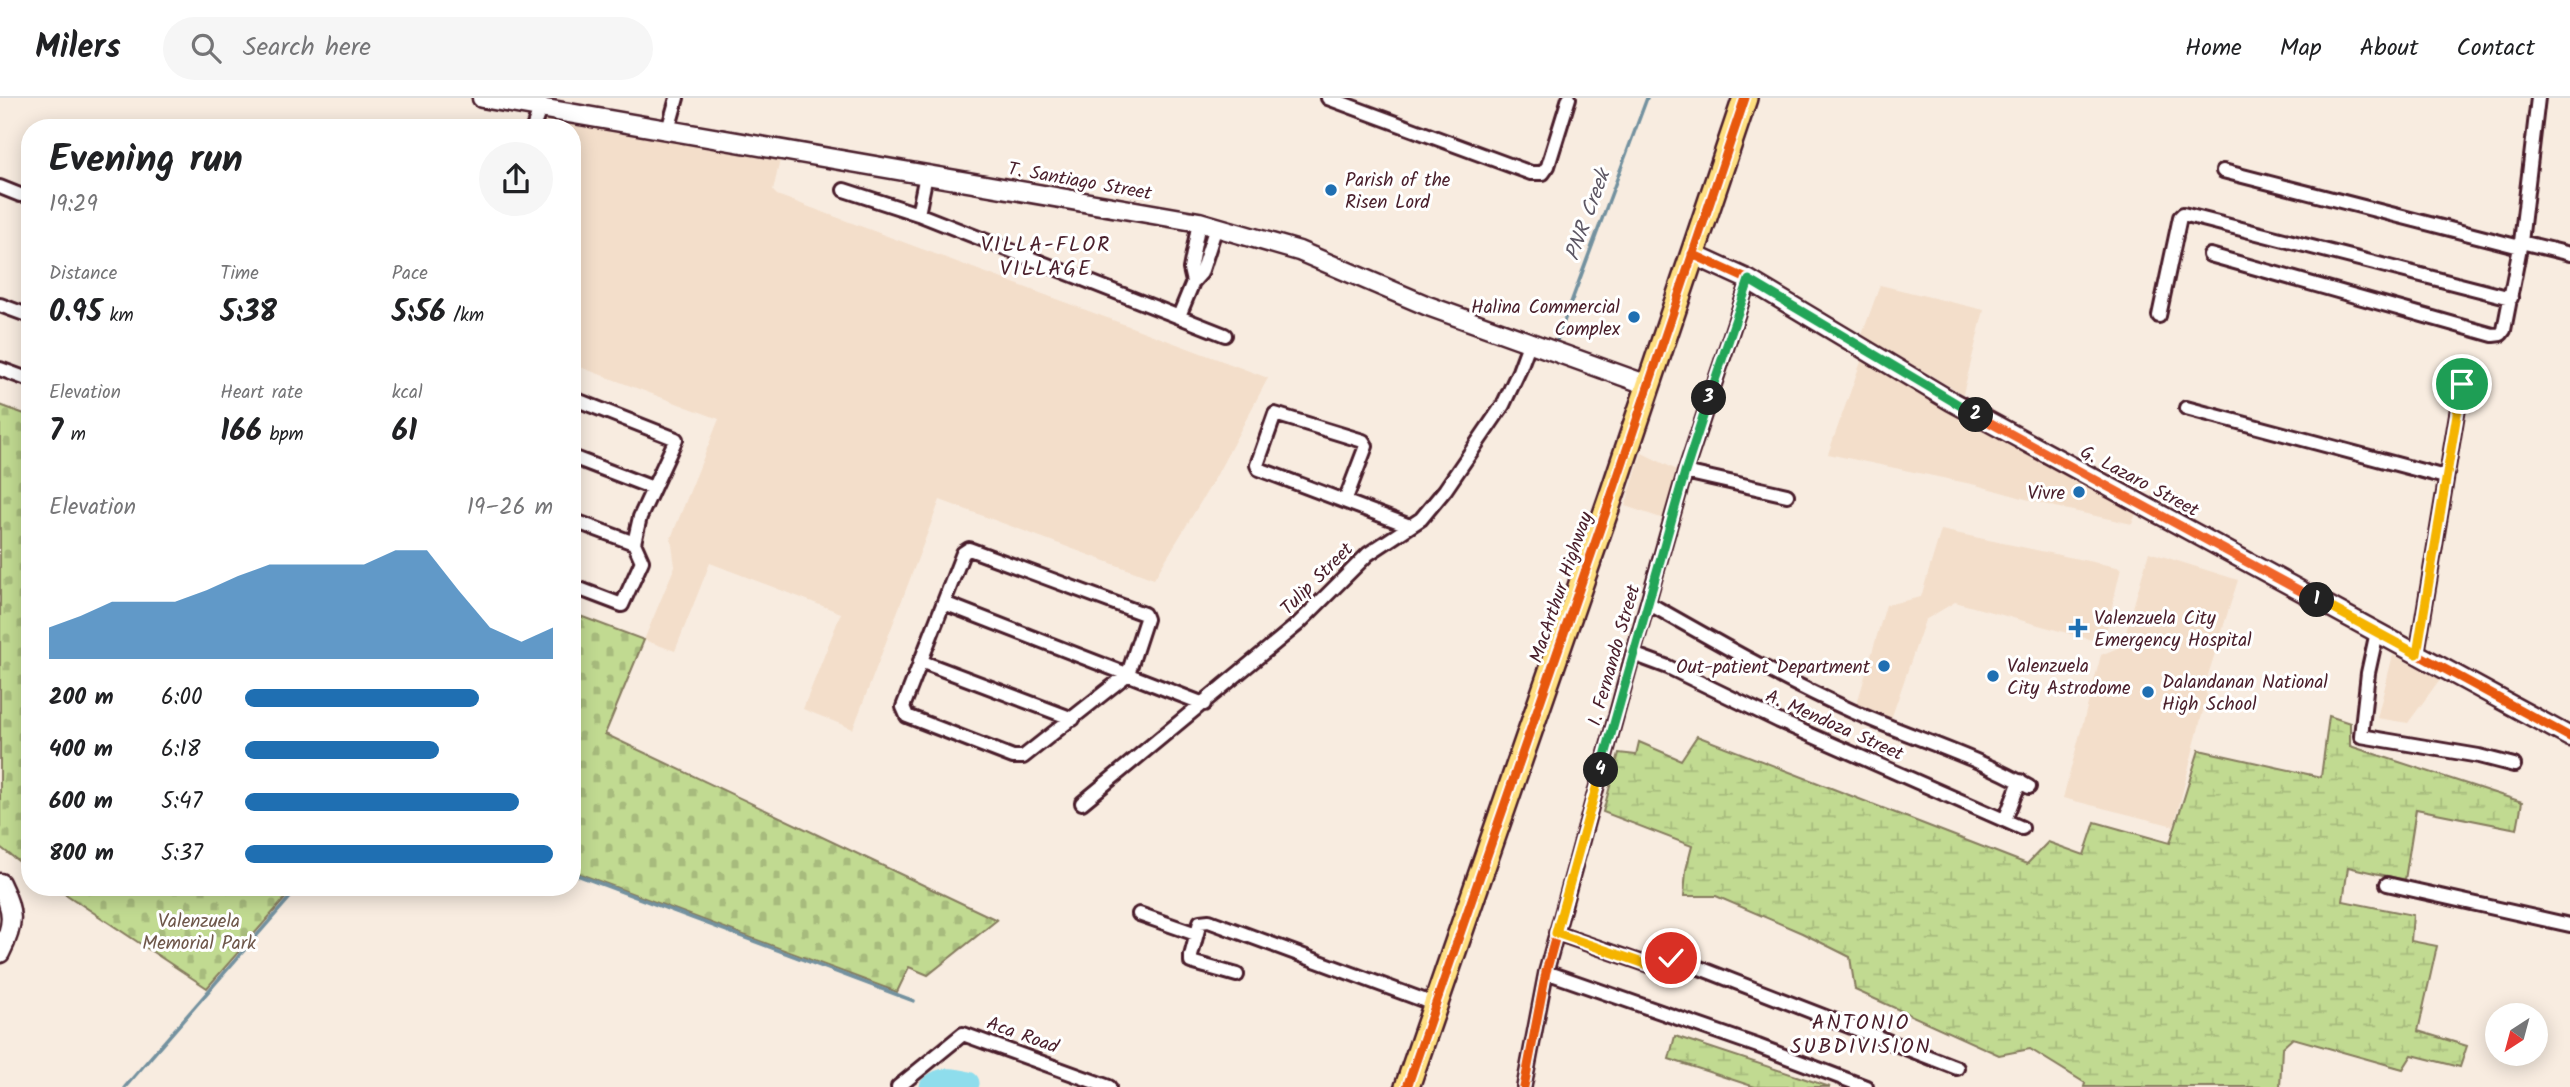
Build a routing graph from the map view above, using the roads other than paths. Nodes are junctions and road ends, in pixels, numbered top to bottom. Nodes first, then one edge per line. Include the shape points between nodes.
1 (482, 98) edge
2 (677, 98) edge
3 (1328, 98) edge
4 (1745, 98) edge
5 (2538, 98) edge
6 (1563, 100) edge
7 (540, 109) junction
8 (536, 119) edge
9 (668, 130) junction
10 (2223, 171) dead end
11 (926, 174) junction
12 (0, 187) edge
13 (844, 190) dead end
14 (20, 195) dead end
15 (918, 214) junction
16 (1208, 224) junction
17 (2521, 244) junction
18 (1692, 254) junction
19 (2570, 254) edge
20 (2210, 255) dead end
21 (1749, 280) junction
22 (2511, 298) junction
23 (0, 305) edge
24 (21, 313) edge
25 (1179, 316) junction
26 (2159, 316) dead end
27 (1224, 335) dead end
28 (1530, 344) junction
29 (0, 369) edge
30 (21, 377) edge
31 (2462, 384) dead end
32 (1648, 386) junction
33 (581, 402) edge
34 (2186, 408) dead end
35 (581, 460) edge
36 (1685, 472) junction
37 (2445, 477) junction
38 (653, 488) junction
39 (1787, 495) dead end
40 (1345, 501) junction
41 (581, 523) edge
42 (1410, 526) junction
43 (634, 543) junction
44 (581, 589) edge
45 (944, 603) junction
46 (1648, 603) junction
47 (2377, 632) junction
48 (1633, 654) junction
49 (2417, 654) junction
50 (920, 661) junction
51 (1128, 674) junction
52 (1205, 704) junction
53 (1073, 719) junction
54 (2570, 737) edge
55 (2514, 765) dead end
56 (1082, 803) dead end
57 (2005, 820) junction
58 (2022, 828) dead end
59 (0, 883) edge
60 (2387, 884) dead end
61 (1139, 914) dead end
62 (2570, 925) edge
63 (1556, 933) junction
64 (1196, 934) junction
65 (0, 953) edge
66 (1546, 972) junction
67 (1237, 975) dead end
68 (1434, 1004) junction
69 (1956, 1068) dead end
70 (898, 1087) edge
71 (1109, 1087) edge
72 (1407, 1087) edge
73 (1524, 1087) edge
74 (1866, 1087) edge

1 - 7 main road, T. Santiago Street
2 - 9 street
3 - 6 street via 1531,173 1543,173 1548,166
4 - 18 highway, MacArthur Highway
5 - 17 street
7 - 8 street
7 - 9 main road, T. Santiago Street
9 - 11 main road, T. Santiago Street
10 - 17 street
11 - 15 street
11 - 16 main road, T. Santiago Street
12 - 14 street
13 - 15 street
15 - 25 street
16 - 25 street via 1201,273
16 - 28 main road, T. Santiago Street via 1299,251
17 - 19 street
17 - 22 street
18 - 21 main road, G. Lazaro Street
18 - 32 highway, MacArthur Highway
20 - 22 street via 2493,335 2504,330
21 - 36 street, I. Fernando Street
21 - 47 main road, G. Lazaro Street via 1951,401
22 - 26 street via 2183,214
23 - 24 street
25 - 27 street
28 - 32 main road, T. Santiago Street
28 - 42 street, Tulip Street via 1512,388 1486,431 1438,498
29 - 30 street
31 - 37 street
32 - 68 highway, MacArthur Highway
33 - 38 street via 676,439
34 - 37 street
35 - 38 street
36 - 39 street
36 - 46 street, I. Fernando Street
37 - 49 street
38 - 43 street
40 - 40 street via 1259,469 1275,414 1363,441 1366,446
40 - 42 street
41 - 43 street
42 - 52 street, Tulip Street via 1368,554 1311,613
43 - 44 street via 642,561 622,605
45 - 50 street
45 - 51 street
45 - 51 street via 963,553 969,549 1144,614
46 - 48 street, I. Fernando Street
46 - 57 street via 1760,667 2025,784
47 - 49 main road, G. Lazaro Street
47 - 55 street via 2361,736
48 - 57 street, A. Mendoza Street
48 - 63 street, I. Fernando Street
49 - 54 main road, G. Lazaro Street
50 - 53 street
50 - 53 street via 904,707 907,716 1013,757 1023,757
51 - 52 street
51 - 53 street
52 - 56 street, Tulip Street
57 - 58 street, A. Mendoza Street
59 - 65 main road via 11,907 10,931
60 - 62 street
61 - 64 street
63 - 66 street, I. Fernando Street
63 - 69 street via 1657,968 1674,958
64 - 67 street via 1191,962
64 - 68 street via 1200,922 1209,921
66 - 73 street, I. Fernando Street
66 - 74 street
68 - 72 highway, MacArthur Highway
70 - 71 street, Aca Road via 963,1034

